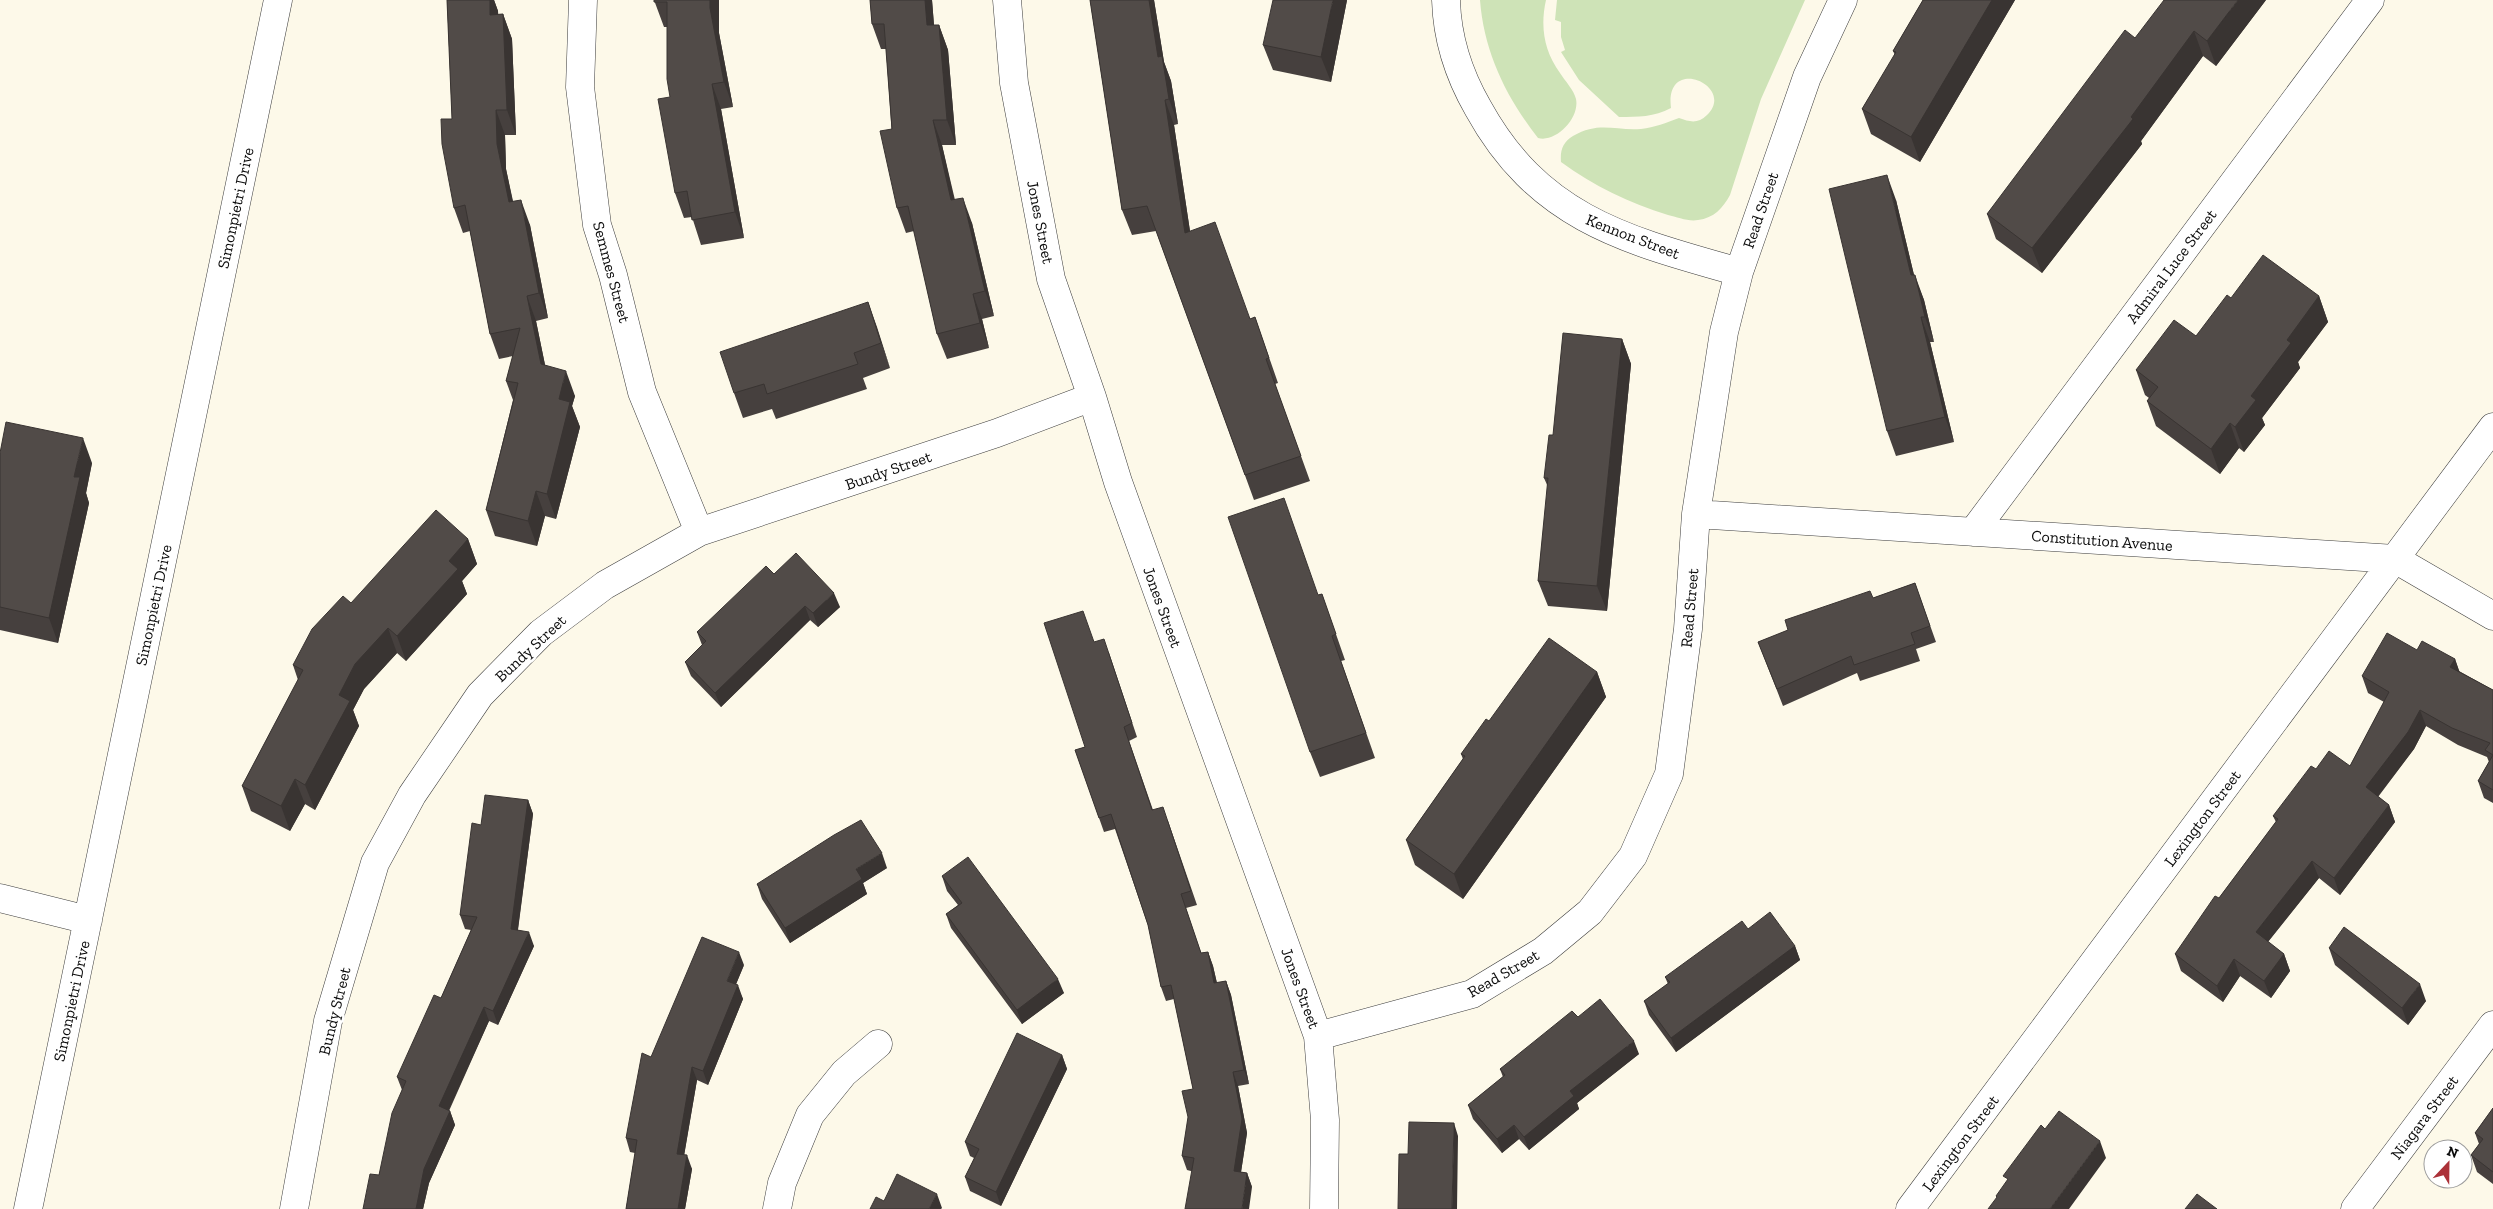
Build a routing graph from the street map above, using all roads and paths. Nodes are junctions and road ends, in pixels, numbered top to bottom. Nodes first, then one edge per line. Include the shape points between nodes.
1 (278, 0) edge
2 (583, 0) edge
3 (1007, 0) edge
4 (1446, 0) edge
5 (1843, 0) edge
6 (2370, 0) edge
7 (1739, 272) junction
8 (1092, 397) junction
9 (2493, 427) edge
10 (1696, 514) junction
11 (699, 532) junction
12 (1973, 532) junction
13 (2395, 559) junction
14 (2493, 616) edge
15 (0, 898) edge
16 (88, 920) junction
17 (2493, 1024) edge
18 (1318, 1036) junction
19 (878, 1044) dead end
20 (28, 1209) edge
21 (294, 1209) edge
22 (777, 1209) edge
23 (1324, 1209) edge
24 (1910, 1209) edge
25 (2356, 1209) edge

1 - 16 street, Simonpietri Drive
2 - 11 street, Semmes Street via 580,87 597,224 613,274 642,392
3 - 8 street, Jones Street via 1014,82 1052,278
4 - 7 street, Kennon Street via 1454,56 1471,96 1493,135 1530,178 1554,200 1588,221 1649,246
5 - 7 street, Read Street via 1806,77
6 - 12 street, Admiral Luce Street
7 - 10 street, Read Street via 1724,332
8 - 11 street, Bundy Street via 997,433
8 - 18 street, Jones Street via 1122,492
9 - 13 street, Lexington Street
10 - 12 street, Constitution Avenue
10 - 18 street, Read Street via 1688,629 1669,774 1633,856 1590,912 1543,951 1472,994
11 - 21 street, Bundy Street via 605,585 541,633 480,695 412,795 375,863 328,1020
12 - 13 street, Constitution Avenue
13 - 14 street, Constitution Avenue
13 - 24 street, Lexington Street
15 - 16 street
16 - 20 street, Simonpietri Drive
17 - 25 street, Niagara Street
18 - 23 street, Jones Street via 1325,1120
19 - 22 street via 844,1073 810,1115 782,1183

